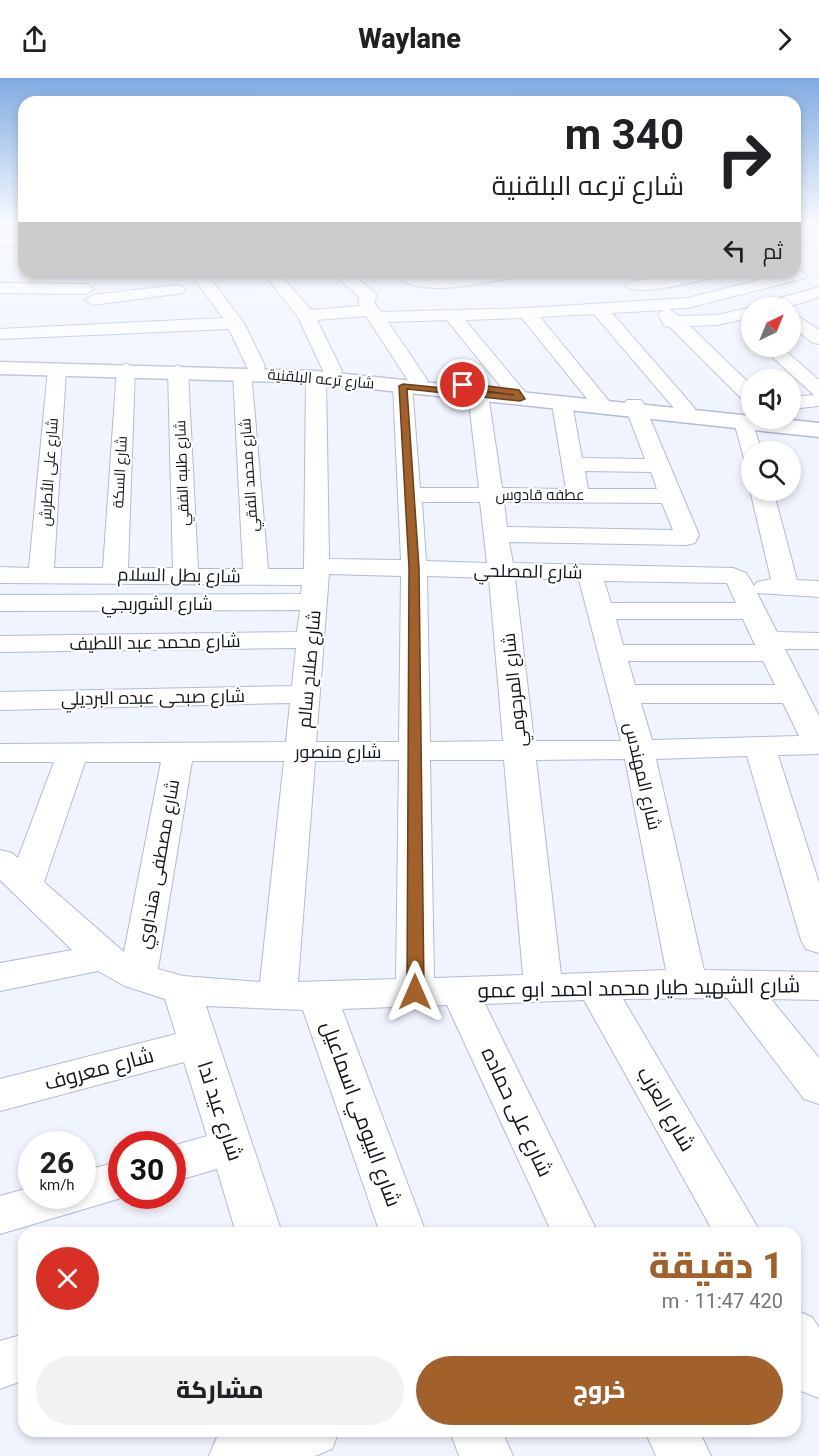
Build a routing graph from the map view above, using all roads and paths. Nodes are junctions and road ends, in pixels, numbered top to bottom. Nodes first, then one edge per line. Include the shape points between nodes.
1 (69, 287) edge
2 (90, 287) edge
3 (105, 287) edge
4 (209, 287) edge
5 (283, 287) edge
6 (356, 287) edge
7 (748, 287) edge
8 (0, 288) edge
9 (32, 289) junction
10 (54, 289) joint
11 (817, 291) edge
12 (486, 293) dead end
13 (404, 296) dead end
14 (800, 297) edge
15 (375, 306) junction
16 (599, 309) junction
17 (526, 313) junction
18 (741, 314) edge
19 (452, 315) junction
20 (306, 316) junction
21 (652, 317) junction
22 (111, 322) junction
23 (675, 322) junction
24 (235, 323) junction
25 (612, 324) junction
26 (801, 325) edge
27 (154, 327) junction
28 (35, 332) junction
29 (0, 334) edge
30 (819, 339) edge
31 (782, 357) edge
32 (167, 358) junction
33 (0, 361) edge
34 (0, 368) edge
35 (57, 369) junction
36 (126, 369) junction
37 (250, 369) junction
38 (324, 374) junction
39 (410, 383) junction
40 (741, 387) edge
41 (819, 390) edge
42 (478, 394) junction
43 (518, 395) junction
44 (819, 400) edge
45 (599, 401) junction
46 (801, 402) edge
47 (562, 404) junction
48 (635, 408) junction
49 (685, 409) junction
50 (741, 418) edge
51 (741, 418) edge
52 (801, 422) edge
53 (819, 422) edge
54 (801, 426) edge
55 (819, 430) edge
56 (573, 464) junction
57 (659, 466) junction
58 (409, 495) junction
59 (491, 495) junction
60 (578, 495) junction
61 (671, 496) junction
62 (764, 501) edge
63 (496, 534) junction
64 (414, 568) junction
65 (501, 571) junction
66 (589, 571) junction
67 (41, 574) junction
68 (0, 575) edge
69 (115, 575) junction
70 (186, 576) junction
71 (256, 576) junction
72 (316, 582) junction
73 (786, 588) junction
74 (819, 589) edge
75 (743, 592) junction
76 (0, 603) edge
77 (600, 611) junction
78 (310, 640) junction
79 (819, 641) edge
80 (0, 644) edge
81 (770, 647) junction
82 (612, 653) junction
83 (307, 694) junction
84 (623, 694) junction
85 (793, 694) junction
86 (0, 700) edge
87 (818, 745) edge
88 (760, 747) junction
89 (520, 750) junction
90 (639, 750) junction
91 (415, 751) junction
92 (178, 752) junction
93 (302, 752) junction
94 (0, 753) edge
95 (73, 753) junction
96 (12, 873) edge
97 (819, 940) edge
98 (103, 957) junction
99 (138, 976) junction
100 (0, 977) edge
101 (688, 983) junction
102 (738, 984) junction
103 (595, 985) junction
104 (819, 986) edge
105 (543, 987) junction
106 (182, 990) junction
107 (459, 990) junction
108 (415, 992) junction
109 (298, 996) junction
110 (199, 1043) junction
111 (819, 1088) edge
112 (0, 1095) edge
113 (232, 1147) junction
114 (186, 1160) edge
115 (21, 1209) edge
116 (0, 1215) edge
117 (257, 1227) edge
118 (400, 1227) edge
119 (572, 1227) edge
120 (735, 1227) edge
121 (801, 1343) edge
122 (18, 1359) edge
123 (0, 1365) edge
124 (819, 1374) edge
125 (478, 1437) edge
126 (674, 1437) edge
127 (486, 1456) edge
128 (684, 1456) edge

1 - 10 street
2 - 22 street
3 - 22 street via 181,298
4 - 24 street
5 - 20 street
6 - 15 street
7 - 21 street
8 - 9 street
9 - 10 street
9 - 28 street
11 - 14 street
12 - 13 street
15 - 19 street
15 - 20 street
15 - 39 street
16 - 17 street
16 - 21 street
16 - 25 street
17 - 19 street
17 - 45 street
18 - 23 street
19 - 43 street
20 - 38 street
21 - 23 street
21 - 25 street
22 - 27 street
22 - 28 street
23 - 40 street
24 - 27 street
24 - 37 street
25 - 49 street
26 - 30 street
27 - 32 street, شارع طلبه الفقي
28 - 29 street
31 - 41 street
32 - 33 street, شارع ترعه البلقنية
32 - 36 street, شارع ترعه البلقنية
32 - 37 street, شارع ترعه البلقنية
32 - 70 street, شارع طلبه الفقي
34 - 35 street, شارع ترعه البلقنية
35 - 36 street, شارع ترعه البلقنية
35 - 67 street, شارع على الأطرش
36 - 69 street, شارع السكة
37 - 38 street, شارع ترعه البلقنية
37 - 71 street, شارع محمد الفقي
38 - 39 street, شارع ترعه البلقنية
38 - 72 street, شارع صلاح سالم
39 - 42 street, شارع ترعه البلقنية
39 - 43 street, شارع ترعه البلقنية
39 - 58 street
42 - 43 street, شارع ترعه البلقنية
42 - 59 street, شارع المرحومي
43 - 45 street, شارع ترعه البلقنية
43 - 47 street, شارع ترعه البلقنية
44 - 46 street
45 - 48 street, شارع ترعه البلقنية
47 - 48 street, شارع ترعه البلقنية
47 - 56 street
48 - 49 street, شارع ترعه البلقنية
48 - 51 street, شارع ترعه البلقنية
48 - 57 street
49 - 50 street, شارع ترعه البلقنية
52 - 53 street, شارع ترعه البلقنية
54 - 55 street, شارع ترعه البلقنية
56 - 57 street
56 - 60 street
57 - 61 street
58 - 59 street, عطفه قادوس
58 - 64 street
59 - 60 street, عطفه قادوس
59 - 63 street, شارع المرحومي
60 - 61 street, عطفه قادوس
61 - 63 street via 686,538
62 - 73 street
63 - 65 street, شارع المرحومي
64 - 65 street, شارع المصلحي
64 - 72 street, شارع المصلحي
64 - 91 street
65 - 66 street, شارع المصلحي
65 - 89 street, شارع المرحومي
66 - 75 street, شارع المصلحي via 732,576
66 - 77 street, شارع المهندس
67 - 68 street, شارع بطل السلام
67 - 69 street, شارع بطل السلام
69 - 70 street, شارع بطل السلام
70 - 71 street, شارع بطل السلام
71 - 72 street, شارع بطل السلام
72 - 76 street, شارع الشوربجي
72 - 78 street, شارع صلاح سالم
73 - 74 street
73 - 75 street
75 - 77 street
75 - 81 street
77 - 82 street, شارع المهندس
78 - 80 street, شارع محمد عبد اللطيف
78 - 83 street, شارع صلاح سالم
79 - 81 street
81 - 82 street
81 - 85 street
82 - 84 street, شارع المهندس
83 - 86 street, شارع صبحى عبده البرديلي
83 - 93 street, شارع صلاح سالم
84 - 85 street
84 - 90 street, شارع المهندس
85 - 87 street
87 - 88 street, شارع منصور
88 - 90 street, شارع منصور
88 - 97 street
89 - 90 street, شارع منصور
89 - 91 street, شارع منصور
89 - 105 street, شارع المرحومي
90 - 101 street, شارع المهندس
91 - 93 street, شارع منصور
91 - 108 street
92 - 93 street, شارع منصور
92 - 95 street, شارع منصور
92 - 99 street, شارع مصطفى هنداوي
93 - 109 street, شارع صلاح سالم
94 - 95 street, شارع منصور
95 - 96 street
96 - 98 street, شارع الشهيد طيار محمد احمد ابو عمو
98 - 99 street, شارع الشهيد طيار محمد احمد ابو عمو
98 - 100 street
99 - 106 street, شارع الشهيد طيار محمد احمد ابو عمو
101 - 102 street, شارع الشهيد طيار محمد احمد ابو عمو
101 - 103 street, شارع الشهيد طيار محمد احمد ابو عمو
102 - 104 street, شارع الشهيد طيار محمد احمد ابو عمو
102 - 111 street
103 - 105 street, شارع الشهيد طيار محمد احمد ابو عمو
103 - 120 street, شارع العزب
105 - 107 street, شارع الشهيد طيار محمد احمد ابو عمو
106 - 109 street, شارع الشهيد طيار محمد احمد ابو عمو
106 - 110 street, شارع عيد ندا
107 - 108 street, شارع الشهيد طيار محمد احمد ابو عمو
107 - 119 street, شارع على حماده
108 - 109 street, شارع الشهيد طيار محمد احمد ابو عمو
109 - 118 street, شارع البيومي اسماعيل
110 - 112 street, شارع معروف
110 - 113 street, شارع عيد ندا
113 - 114 street
113 - 117 street, شارع عيد ندا
115 - 116 street
121 - 124 street
122 - 123 street
125 - 127 street
126 - 128 street

